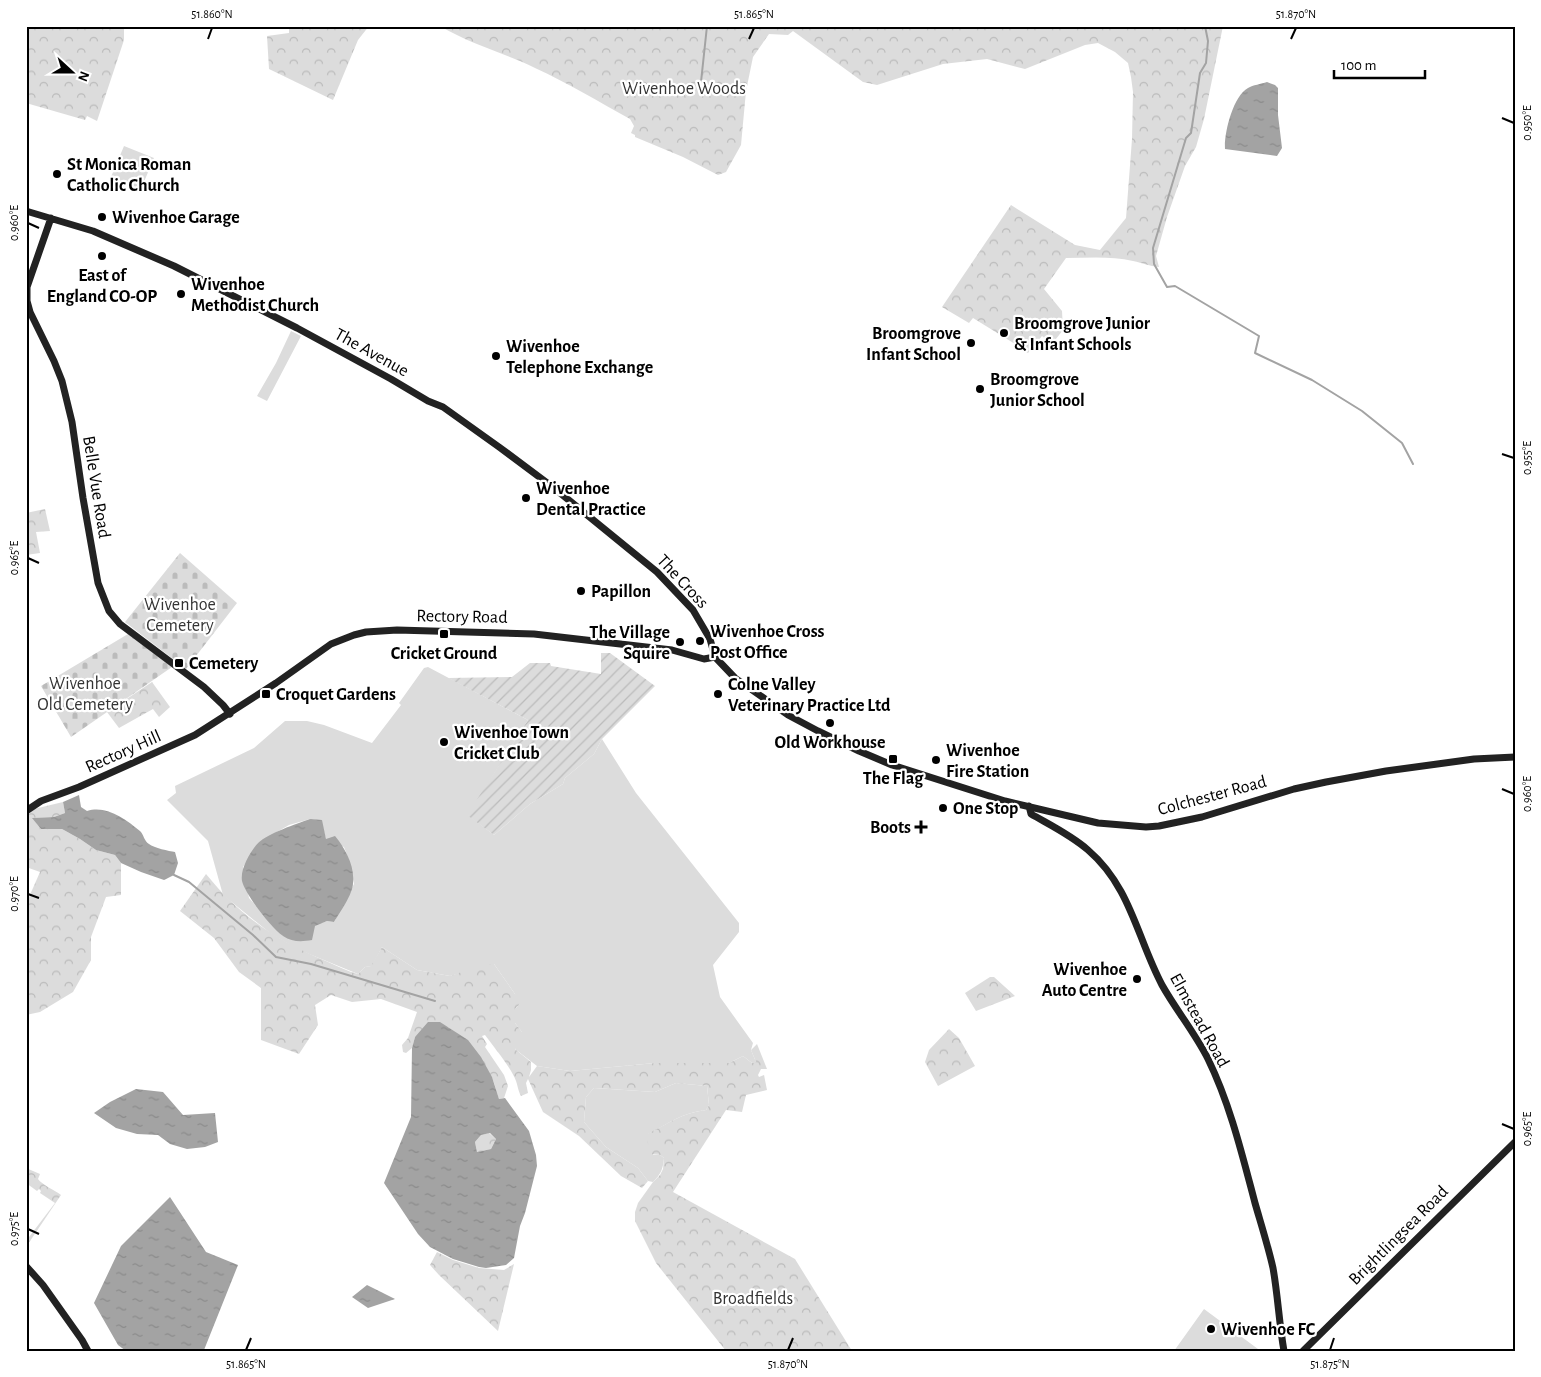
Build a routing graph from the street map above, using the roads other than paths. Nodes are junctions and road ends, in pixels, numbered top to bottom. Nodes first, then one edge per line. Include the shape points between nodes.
1 (26, 212) edge
2 (51, 218) junction
3 (615, 536) joint
4 (715, 657) junction
5 (230, 714) junction
6 (1515, 757) edge
7 (1029, 806) junction
8 (26, 811) edge
9 (1515, 1142) edge
10 (26, 1266) edge
11 (88, 1351) edge
12 (1284, 1351) edge
13 (1303, 1351) edge

1 - 2 street, The Avenue
2 - 3 street, The Avenue via 93,231 191,274 442,407 507,452
2 - 5 street, Belle Vue Road via 27,287 27,301 68,400 102,594 109,611 120,624 204,687
3 - 4 street, The Cross via 663,577 689,606 707,633
4 - 5 street, Rectory Road via 704,659 672,650 534,634 378,631 354,635 331,644
4 - 7 street, Colchester Road via 747,688 833,739 892,765 975,793
5 - 8 street, Rectory Hill via 188,738
6 - 7 street, Colchester Road via 1450,762 1326,782 1159,826 1104,824
7 - 12 street, Elmstead Road via 1031,814 1090,851 1116,881 1162,984 1208,1060 1236,1136 1272,1267
9 - 13 street, Brightlingsea Road
10 - 11 street

